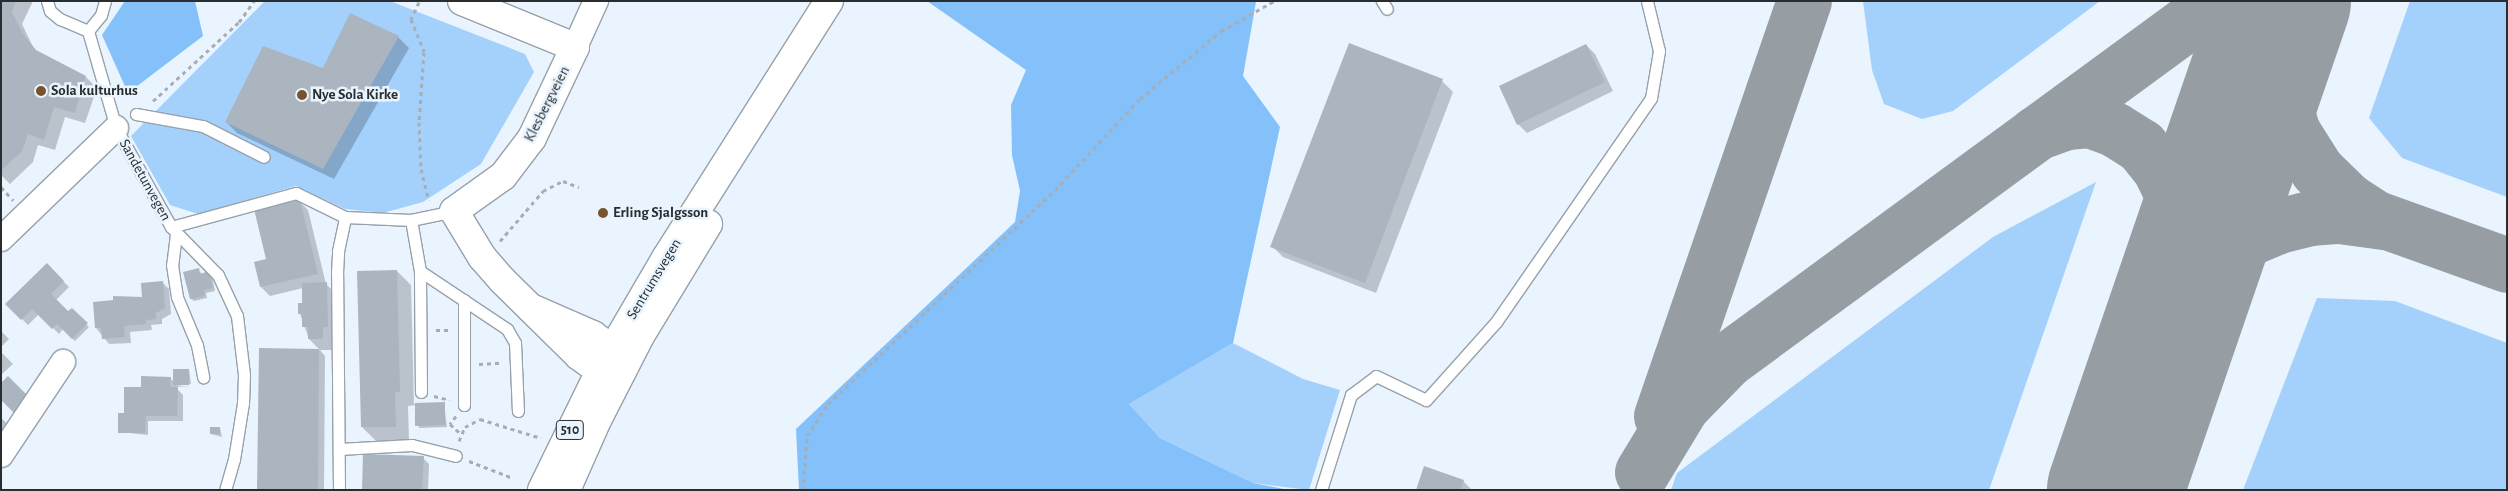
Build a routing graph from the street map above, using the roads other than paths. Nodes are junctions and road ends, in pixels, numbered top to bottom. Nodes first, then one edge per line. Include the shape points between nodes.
1 (47, 1) edge
2 (105, 1) edge
3 (462, 1) edge
4 (596, 1) edge
5 (830, 1) edge
6 (844, 1) edge
7 (1647, 1) edge
8 (88, 32) junction
9 (575, 47) junction
10 (136, 114) road end
11 (116, 128) junction
12 (264, 156) dead end
13 (442, 206) junction
14 (345, 218) junction
15 (411, 220) junction
16 (173, 230) junction
17 (1, 239) edge
18 (420, 271) junction
19 (464, 300) junction
20 (63, 362) dead end
21 (611, 363) junction
22 (203, 377) dead end
23 (421, 392) road end
24 (464, 405) road end
25 (518, 411) dead end
26 (339, 449) junction
27 (1, 455) edge
28 (456, 456) road end
29 (225, 490) edge
30 (339, 490) edge
31 (542, 490) edge
32 (566, 490) edge
33 (1321, 490) edge

1 - 8 lane via 50,11 60,19
2 - 8 lane via 101,15
3 - 9 main road
4 - 9 street, Klesbergveien
5 - 21 main road, Sentrumsvegen / 510 via 666,258
6 - 21 main road, Sentrumsvegen / 510 via 754,146
7 - 33 lane via 1659,51 1652,98 1496,322 1426,400 1376,376 1351,395
8 - 11 lane, Sandetunvegen
9 - 13 main road, Klesbergveien via 532,138 503,176
10 - 12 lane via 203,126
11 - 16 lane, Sandetunvegen
11 - 17 street, Sandetunvegen
13 - 15 lane
13 - 21 main road via 482,257 579,356
14 - 15 lane
14 - 16 lane via 296,193
14 - 26 lane via 338,251
15 - 18 lane
16 - 22 lane, Sandetunvegen via 172,265 177,297 197,345
16 - 29 lane via 218,274 231,297 242,337 243,403 234,459
18 - 19 lane
18 - 23 lane
19 - 24 lane
19 - 25 lane via 507,329 515,343
20 - 27 street
21 - 31 main road, Sentrumsvegen / 510
21 - 32 main road, Sentrumsvegen / 510
26 - 28 lane via 412,446
26 - 30 lane

